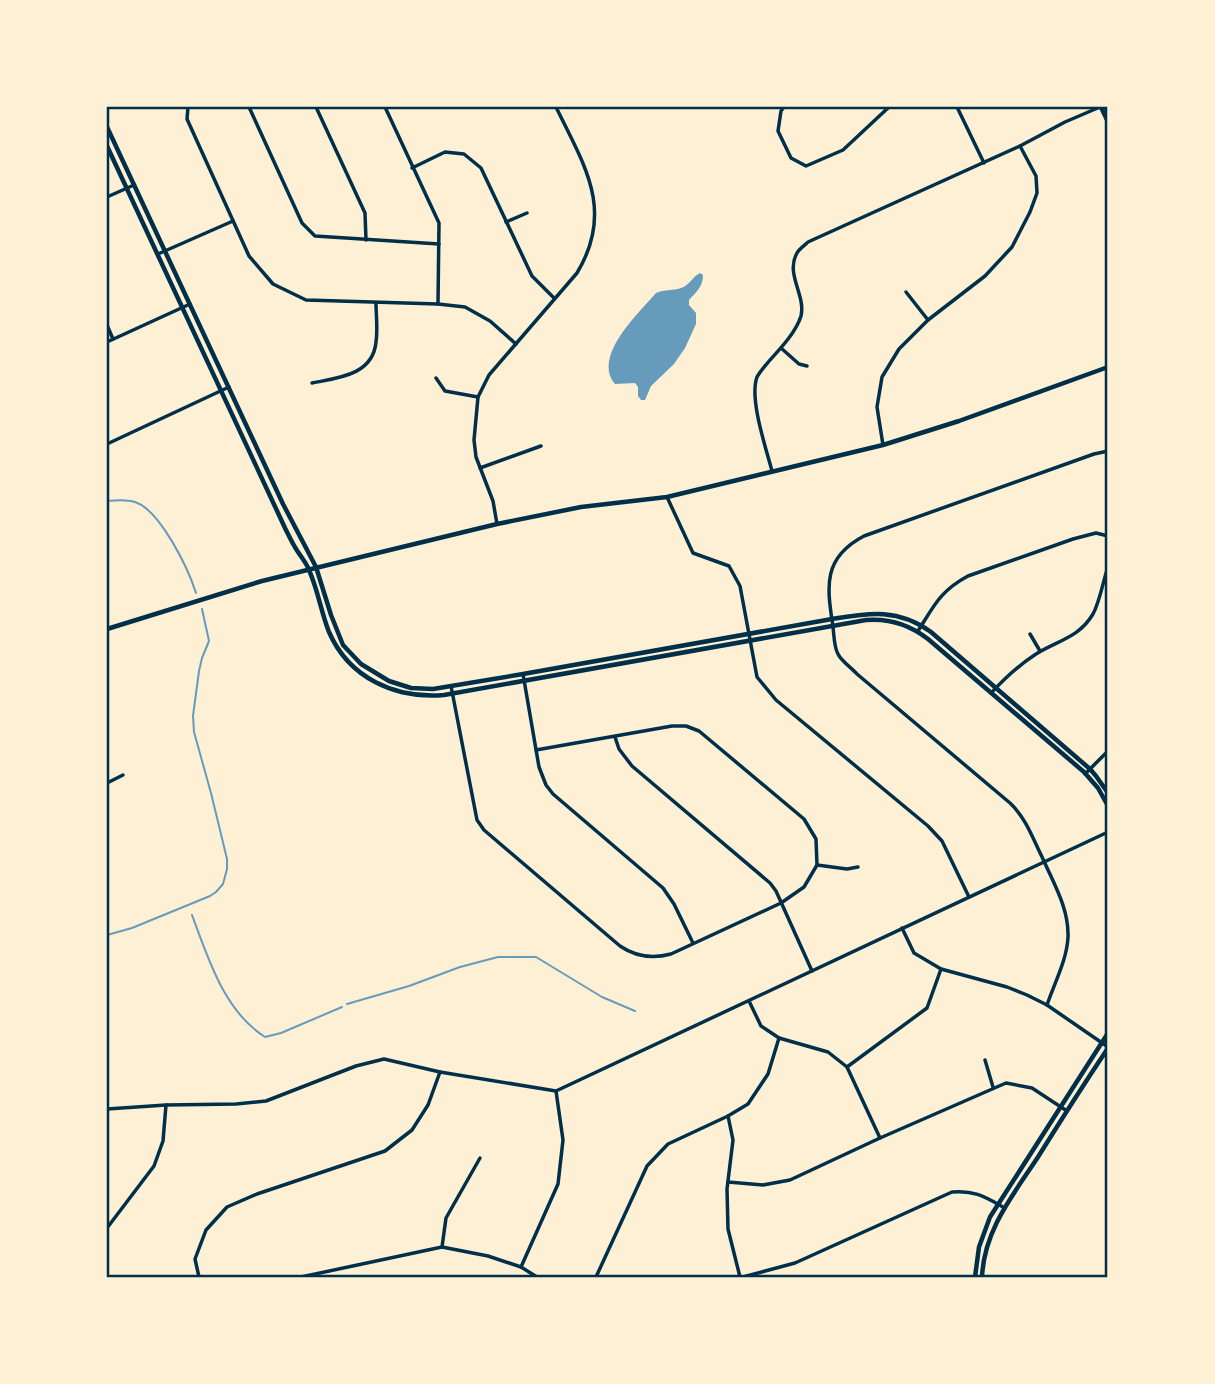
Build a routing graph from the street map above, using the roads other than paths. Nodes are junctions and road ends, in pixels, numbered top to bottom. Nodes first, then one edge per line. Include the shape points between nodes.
1 (188, 107) edge
2 (249, 107) edge
3 (316, 107) edge
4 (385, 107) edge
5 (556, 107) edge
6 (784, 107) edge
7 (888, 107) edge
8 (957, 107) edge
9 (1100, 107) edge
10 (1108, 122) edge
11 (107, 127) edge
12 (107, 146) edge
13 (1020, 146) junction
14 (984, 163) junction
15 (412, 168) junction
16 (134, 185) junction
17 (126, 188) junction
18 (107, 197) edge
19 (527, 213) dead end
20 (233, 221) junction
21 (506, 222) junction
22 (366, 240) junction
23 (439, 244) junction
24 (165, 250) junction
25 (157, 254) junction
26 (906, 292) dead end
27 (554, 298) junction
28 (376, 303) junction
29 (190, 304) junction
30 (438, 304) junction
31 (182, 308) junction
32 (928, 320) junction
33 (107, 325) edge
34 (113, 339) junction
35 (107, 342) edge
36 (516, 344) junction
37 (781, 348) junction
38 (807, 366) dead end
39 (1108, 367) edge
40 (436, 378) dead end
41 (312, 383) dead end
42 (229, 387) junction
43 (221, 391) junction
44 (478, 397) junction
45 (107, 444) edge
46 (883, 445) junction
47 (541, 446) dead end
48 (1108, 451) edge
49 (480, 468) junction
50 (772, 471) junction
51 (667, 497) junction
52 (497, 524) junction
53 (1108, 536) edge
54 (316, 567) junction
55 (1108, 567) edge
56 (309, 569) junction
57 (832, 619) junction
58 (833, 626) junction
59 (107, 629) edge
60 (920, 629) junction
61 (749, 634) junction
62 (1030, 634) dead end
63 (750, 641) junction
64 (1040, 651) junction
65 (523, 674) junction
66 (524, 681) junction
67 (451, 686) junction
68 (996, 688) junction
69 (452, 693) junction
70 (991, 693) junction
71 (615, 737) junction
72 (536, 750) junction
73 (1108, 751) edge
74 (1090, 769) junction
75 (1085, 774) junction
76 (123, 775) dead end
77 (107, 783) edge
78 (1108, 793) edge
79 (1108, 806) edge
80 (1108, 832) edge
81 (1044, 862) junction
82 (817, 865) junction
83 (858, 867) dead end
84 (969, 897) junction
85 (781, 902) junction
86 (902, 928) junction
87 (693, 943) junction
88 (941, 970) junction
89 (812, 971) junction
90 (749, 1001) junction
91 (1046, 1005) junction
92 (1108, 1033) edge
93 (779, 1038) junction
94 (1102, 1043) junction
95 (1108, 1048) edge
96 (985, 1060) dead end
97 (847, 1067) junction
98 (440, 1072) junction
99 (993, 1087) junction
100 (556, 1091) junction
101 (166, 1105) junction
102 (1061, 1107) junction
103 (107, 1109) edge
104 (1067, 1111) junction
105 (728, 1116) junction
106 (880, 1138) junction
107 (480, 1158) dead end
108 (729, 1182) junction
109 (998, 1204) junction
110 (1005, 1208) junction
111 (107, 1228) edge
112 (442, 1247) junction
113 (521, 1268) junction
114 (199, 1277) edge
115 (302, 1277) edge
116 (537, 1277) edge
117 (596, 1277) edge
118 (741, 1277) edge
119 (975, 1277) edge
120 (982, 1277) edge

1 - 20 street via 187,119
2 - 22 street via 302,223 315,236
3 - 22 street via 365,213
4 - 15 street
5 - 27 street via 588,174 595,204 587,256
6 - 7 street via 778,131 791,158 806,166 843,150
8 - 14 street
9 - 10 street
9 - 13 street
11 - 16 street
12 - 17 street
13 - 14 street
13 - 32 street via 1036,176 1037,193 1012,247 985,276
14 - 37 street via 808,242 796,254 793,268 801,316
15 - 21 street via 445,152 464,154 481,168
15 - 23 street via 439,223
16 - 17 street
16 - 24 street
17 - 18 street
17 - 25 street
19 - 21 street
20 - 24 street
20 - 28 street via 249,256 273,284 306,300
21 - 27 street via 532,276
22 - 23 street
23 - 30 street
24 - 25 street
24 - 29 street
25 - 31 street
26 - 32 street
27 - 36 street
28 - 30 street
28 - 41 street via 376,343 370,362 349,374
29 - 31 street
29 - 42 street
30 - 36 street via 476,312
31 - 34 street
31 - 43 street
32 - 46 street via 898,349 882,377 877,407
33 - 34 street
34 - 35 street
36 - 44 street via 489,375
37 - 38 street
37 - 50 street via 758,374 754,389
39 - 46 street
40 - 44 street via 445,391
42 - 43 street
42 - 54 street
43 - 45 street
43 - 56 street
44 - 49 street via 474,440
46 - 50 street
47 - 49 street
48 - 57 street via 864,536 838,558 830,576
49 - 52 street
50 - 51 street
51 - 52 street via 581,507
51 - 61 street via 694,553 729,566 740,586
52 - 54 street
53 - 60 street via 1096,533 1073,539 968,576 939,597
54 - 56 street
54 - 67 street via 339,636 361,664 404,686
55 - 64 street via 1092,614 1066,640
56 - 59 street
56 - 69 street via 329,632 355,668 404,694
57 - 58 street
57 - 60 street via 881,613 896,615
57 - 61 street
58 - 60 street via 883,619
58 - 63 street
58 - 81 street via 838,654 1018,811
60 - 68 street
60 - 70 street
61 - 63 street
61 - 65 street
62 - 64 street
63 - 66 street
63 - 84 street via 757,677 775,700 943,841
64 - 68 street
65 - 66 street
65 - 67 street
66 - 69 street
66 - 72 street
67 - 69 street
68 - 70 street
68 - 74 street
69 - 87 street via 473,807 484,830 632,953 660,957
70 - 75 street
71 - 72 street
71 - 82 street via 672,726 699,731 804,819 816,839
71 - 85 street via 632,766 770,883
72 - 87 street via 550,790 663,888
73 - 74 street
74 - 75 street
74 - 78 street
75 - 79 street
76 - 77 street
80 - 81 street
81 - 84 street
81 - 91 street via 1068,925 1067,945
82 - 83 street
82 - 85 street via 804,887
84 - 86 street
85 - 87 street
85 - 89 street
86 - 88 street via 914,953
86 - 89 street
88 - 91 street via 1007,986
88 - 97 street via 927,1008
89 - 90 street
90 - 93 street via 761,1027
90 - 100 street
91 - 94 street
92 - 94 street
93 - 97 street via 828,1052
93 - 105 street via 768,1074 748,1104
94 - 95 street
94 - 102 street
95 - 104 street
96 - 99 street
97 - 106 street
98 - 100 street
98 - 101 street via 384,1059 266,1101
98 - 114 street via 428,1105 412,1130 385,1151 227,1207 206,1230 195,1259
99 - 102 street via 1006,1083 1032,1088
99 - 106 street
100 - 113 street via 563,1140 558,1184
101 - 103 street
101 - 111 street via 163,1141 154,1166
102 - 104 street
102 - 109 street
104 - 110 street
105 - 108 street via 733,1140
105 - 117 street via 668,1144 647,1166
106 - 108 street via 782,1182
107 - 112 street via 446,1218
108 - 118 street via 728,1228
109 - 110 street
109 - 118 street via 967,1191 952,1192 795,1263
109 - 119 street via 981,1239
110 - 120 street via 990,1234
112 - 113 street
112 - 115 street
113 - 116 street

